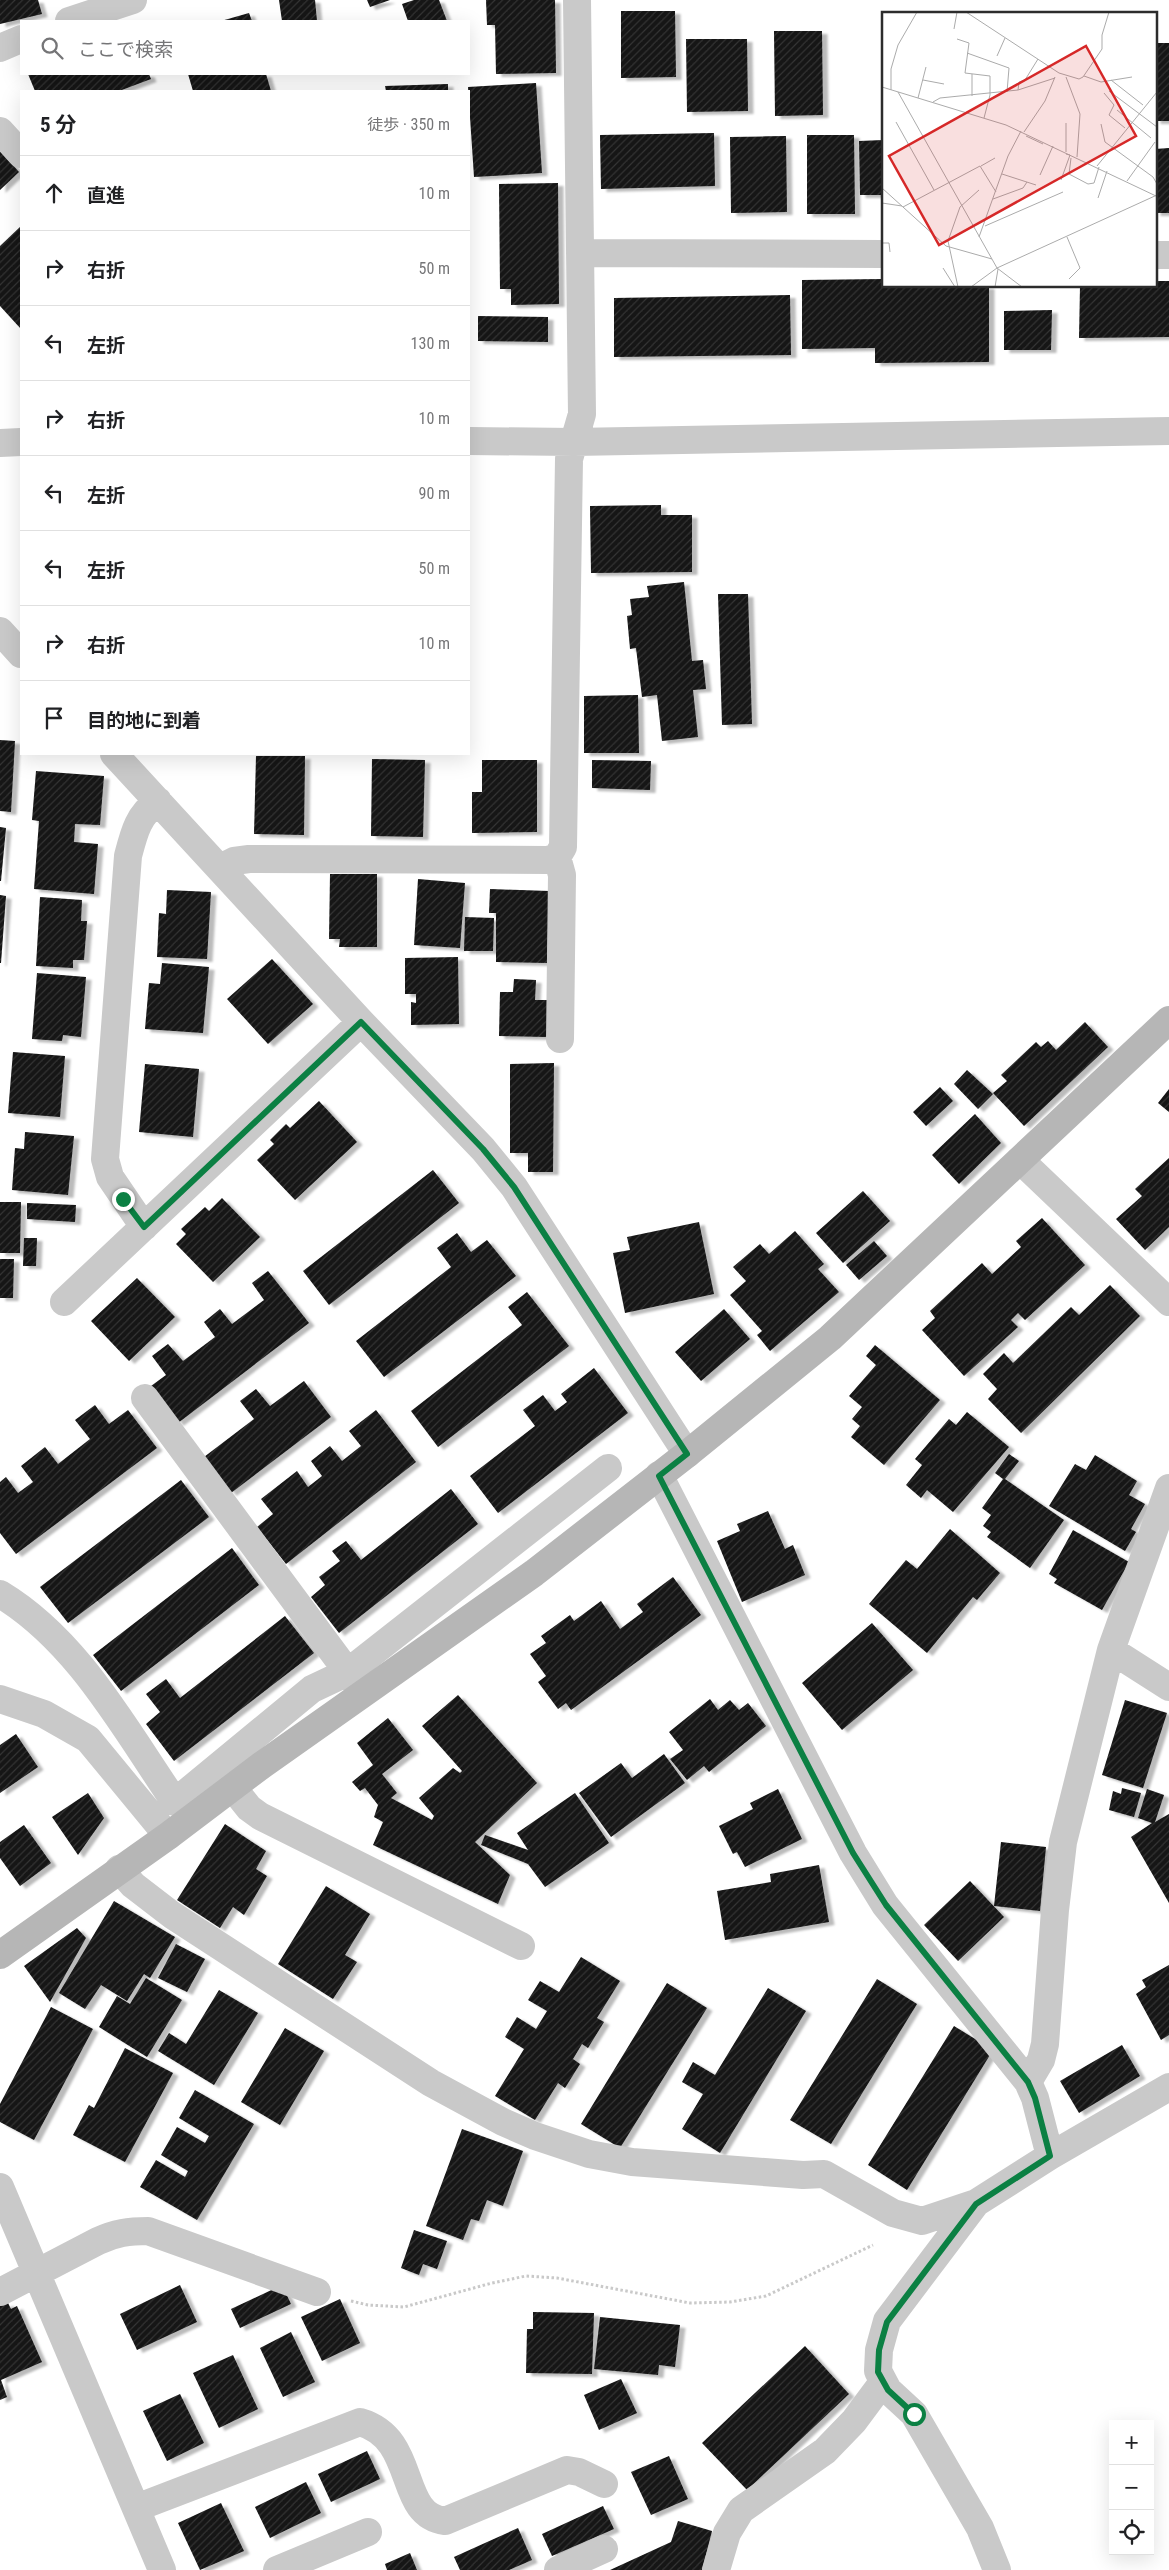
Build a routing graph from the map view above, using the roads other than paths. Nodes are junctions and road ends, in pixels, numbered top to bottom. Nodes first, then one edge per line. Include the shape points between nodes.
1 (133, 0) edge
2 (577, 0) edge
3 (72, 20) edge
4 (20, 38) edge
5 (0, 48) edge
6 (0, 131) edge
7 (20, 153) edge
8 (580, 253) junction
9 (882, 254) edge
10 (1156, 255) edge
11 (1169, 255) edge
12 (1169, 431) edge
13 (470, 441) edge
14 (20, 442) edge
15 (574, 442) junction
16 (0, 443) edge
17 (0, 632) edge
18 (20, 653) edge
19 (115, 755) edge
20 (158, 800) junction
21 (557, 857) junction
22 (220, 868) junction
23 (1169, 1020) edge
24 (361, 1022) junction
25 (560, 1039) dead end
26 (1020, 1160) junction
27 (144, 1227) junction
28 (64, 1302) dead end
29 (1169, 1302) edge
30 (145, 1398) dead end
31 (687, 1454) junction
32 (608, 1468) dead end
33 (659, 1476) junction
34 (1169, 1488) edge
35 (1162, 1536) edge
36 (0, 1594) edge
37 (1111, 1650) junction
38 (356, 1683) junction
39 (1169, 1687) edge
40 (0, 1699) edge
41 (233, 1788) junction
42 (168, 1836) junction
43 (119, 1869) junction
44 (521, 1946) dead end
45 (0, 1956) edge
46 (1028, 2082) junction
47 (1169, 2087) edge
48 (1050, 2156) junction
49 (0, 2187) edge
50 (976, 2204) junction
51 (37, 2272) junction
52 (0, 2292) edge
53 (317, 2292) road end
54 (884, 2382) junction
55 (604, 2484) dead end
56 (136, 2508) junction
57 (368, 2532) dead end
58 (604, 2549) dead end
59 (162, 2570) edge
60 (277, 2570) edge
61 (558, 2570) edge
62 (716, 2570) edge
63 (997, 2570) edge

1 - 3 street
2 - 8 street
4 - 5 street
6 - 7 street
8 - 9 street
8 - 15 street via 582,414
10 - 11 street
12 - 15 street
13 - 15 street
14 - 16 street
15 - 21 street via 569,459 563,847
17 - 18 street
19 - 20 street
20 - 22 street
20 - 27 street via 147,809 135,827 128,856 105,1159 110,1177
21 - 22 street via 548,860 249,859 234,861
21 - 25 street via 562,875
22 - 24 street
23 - 26 street
24 - 27 street
24 - 31 street via 483,1149 514,1187
26 - 29 street
26 - 31 street via 830,1338
27 - 28 street
30 - 38 street
31 - 33 street
32 - 38 street
33 - 38 street via 534,1573
33 - 46 street via 853,1853 886,1905
34 - 35 street
35 - 37 street
36 - 38 street via 42,1623 72,1654 175,1802 312,1689
37 - 39 street
37 - 46 street via 1063,1842 1045,2044 1041,2060
38 - 41 street
40 - 42 street via 44,1714 88,1740
41 - 42 street
41 - 44 street via 260,1816
42 - 43 street
43 - 45 street
43 - 50 street via 144,1895 172,1915 431,2083 535,2136 589,2154 632,2162 803,2176 824,2174 893,2213 922,2222
46 - 48 street
47 - 48 street
48 - 50 street
49 - 51 street
50 - 54 street via 887,2322 879,2350 878,2372
51 - 52 street
51 - 53 street via 115,2234 148,2232
51 - 56 street
54 - 62 street via 826,2451 741,2510 726,2533
54 - 63 street via 888,2390 914,2414 980,2528
55 - 56 street via 567,2470 444,2521 434,2520 421,2510 395,2446 387,2436 360,2422
56 - 59 street
57 - 60 street
58 - 61 street

